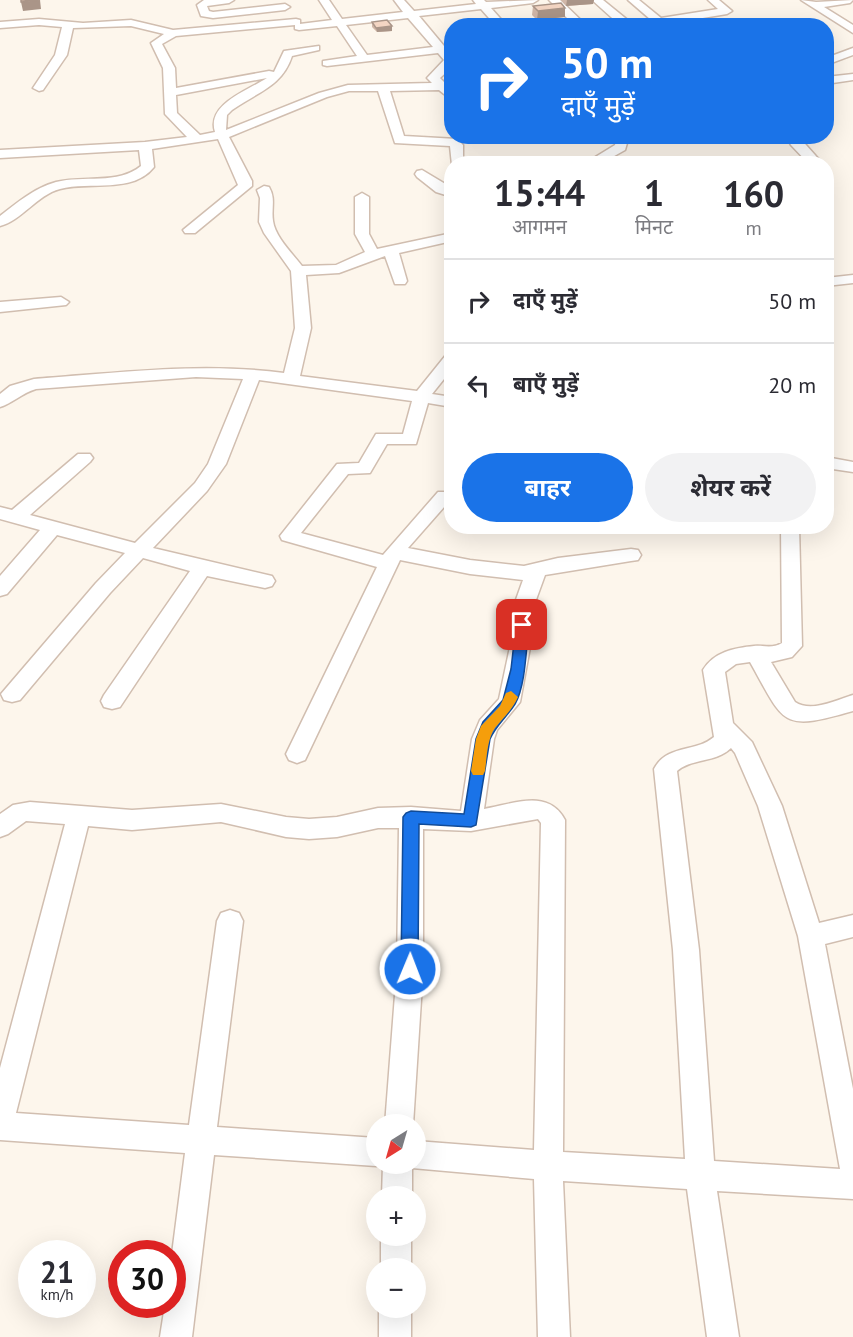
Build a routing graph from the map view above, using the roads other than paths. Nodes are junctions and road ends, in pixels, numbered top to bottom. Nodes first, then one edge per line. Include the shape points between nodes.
1 (229, 0) edge
2 (324, 0) edge
3 (399, 0) edge
4 (533, 0) edge
5 (554, 0) edge
6 (597, 0) edge
7 (633, 0) edge
8 (713, 0) edge
9 (850, 0) edge
10 (282, 3) edge
11 (481, 3) edge
12 (811, 3) edge
13 (413, 15) junction
14 (495, 18) edge
15 (573, 18) edge
16 (618, 18) edge
17 (655, 18) edge
18 (684, 18) edge
19 (834, 18) edge
20 (834, 18) edge
21 (853, 20) edge
22 (840, 22) junction
23 (834, 23) edge
24 (339, 24) junction
25 (0, 25) edge
26 (298, 25) junction
27 (68, 26) junction
28 (853, 30) edge
29 (172, 33) junction
30 (444, 45) edge
31 (315, 48) junction
32 (444, 48) edge
33 (853, 51) edge
34 (364, 58) junction
35 (834, 59) edge
36 (327, 63) junction
37 (444, 68) edge
38 (280, 72) junction
39 (853, 77) edge
40 (834, 80) edge
41 (341, 82) junction
42 (444, 84) edge
43 (444, 86) edge
44 (383, 87) junction
45 (39, 88) dead end
46 (170, 93) junction
47 (222, 135) junction
48 (197, 139) junction
49 (444, 142) edge
50 (622, 144) edge
51 (797, 144) edge
52 (144, 146) junction
53 (605, 156) edge
54 (809, 156) edge
55 (7, 157) edge
56 (422, 174) dead end
57 (444, 186) edge
58 (264, 190) dead end
59 (362, 197) dead end
60 (0, 222) edge
61 (190, 230) dead end
62 (444, 239) edge
63 (391, 250) junction
64 (373, 254) junction
65 (298, 271) junction
66 (853, 279) edge
67 (400, 281) dead end
68 (834, 281) edge
69 (61, 302) dead end
70 (0, 307) edge
71 (444, 368) edge
72 (254, 374) junction
73 (291, 379) junction
74 (8, 391) edge
75 (421, 397) junction
76 (444, 401) edge
77 (0, 402) edge
78 (84, 458) dead end
79 (834, 463) edge
80 (853, 467) edge
81 (444, 496) dead end
82 (8, 516) edge
83 (52, 528) junction
84 (790, 534) edge
85 (138, 551) junction
86 (631, 555) dead end
87 (391, 558) junction
88 (202, 568) junction
89 (536, 572) junction
90 (265, 581) dead end
91 (0, 589) edge
92 (755, 653) junction
93 (12, 694) dead end
94 (112, 701) dead end
95 (853, 704) edge
96 (724, 727) junction
97 (297, 754) dead end
98 (79, 815) junction
99 (411, 817) junction
100 (471, 821) junction
101 (0, 826) edge
102 (231, 921) dead end
103 (853, 927) edge
104 (812, 936) junction
105 (400, 1114) edge
106 (0, 1121) edge
107 (0, 1126) edge
108 (202, 1138) junction
109 (366, 1151) edge
110 (426, 1156) edge
111 (853, 1164) edge
112 (548, 1166) junction
113 (700, 1174) junction
114 (853, 1184) edge
115 (395, 1318) edge
116 (176, 1337) edge
117 (395, 1337) edge
118 (554, 1337) edge
119 (723, 1337) edge

1 - 10 street via 204,3 205,14
2 - 24 street
3 - 13 street
4 - 11 street
5 - 15 street
6 - 16 street
7 - 17 street
8 - 18 street via 727,11
9 - 12 street
10 - 26 street
11 - 13 street
11 - 14 street
12 - 20 street
13 - 24 street
13 - 30 street
19 - 22 street
21 - 22 street
22 - 23 street
22 - 28 street
24 - 26 street
24 - 34 street
25 - 27 street via 39,22
26 - 29 street
26 - 31 street
27 - 29 street via 140,23
27 - 45 street via 62,55
29 - 46 street via 156,43 170,68
31 - 36 street
31 - 38 street via 288,53
32 - 34 street
33 - 35 street
34 - 36 street
36 - 41 street
37 - 42 street via 433,78
38 - 46 street
38 - 47 street via 224,110 219,120
39 - 40 street
41 - 44 street
41 - 47 street via 323,95
43 - 44 street
44 - 49 street via 399,140
46 - 48 street via 171,114
47 - 48 street
47 - 61 street via 245,186
48 - 52 street
50 - 53 street
51 - 54 street
52 - 55 street
52 - 60 street via 148,167 140,174 58,186
56 - 57 street
58 - 65 street via 266,222
59 - 64 street via 362,234
62 - 63 street
63 - 64 street
63 - 67 street
64 - 65 street via 339,269
65 - 73 street via 303,328
66 - 68 street
69 - 70 street
71 - 75 street
72 - 73 street
72 - 74 street via 130,376 34,384
72 - 85 street via 218,464 201,487
73 - 75 street
74 - 77 street
75 - 76 street
75 - 87 street via 410,440 382,438 364,469 343,468 289,536
78 - 82 street
79 - 80 street
81 - 87 street
82 - 83 street
83 - 85 street
83 - 91 street
84 - 92 street via 792,646 783,652
85 - 88 street
85 - 93 street
86 - 89 street via 558,565
87 - 89 street
87 - 97 street
88 - 90 street
88 - 94 street
89 - 100 street via 523,608 520,651 509,702 488,726 483,739
92 - 95 street via 792,713 804,715
92 - 96 street via 724,660 714,670
96 - 104 street via 744,748 770,806
96 - 113 street via 725,740 720,747 678,758 665,769 686,950
98 - 99 street via 132,820 221,813 309,829
98 - 101 street via 21,812
98 - 106 street
99 - 100 street
99 - 105 street via 410,969
100 - 112 street via 537,809 544,810 553,820
102 - 108 street
103 - 104 street
104 - 111 street
107 - 108 street
108 - 109 street
108 - 116 street
110 - 112 street
112 - 113 street
112 - 118 street
113 - 114 street
113 - 119 street
115 - 117 street

